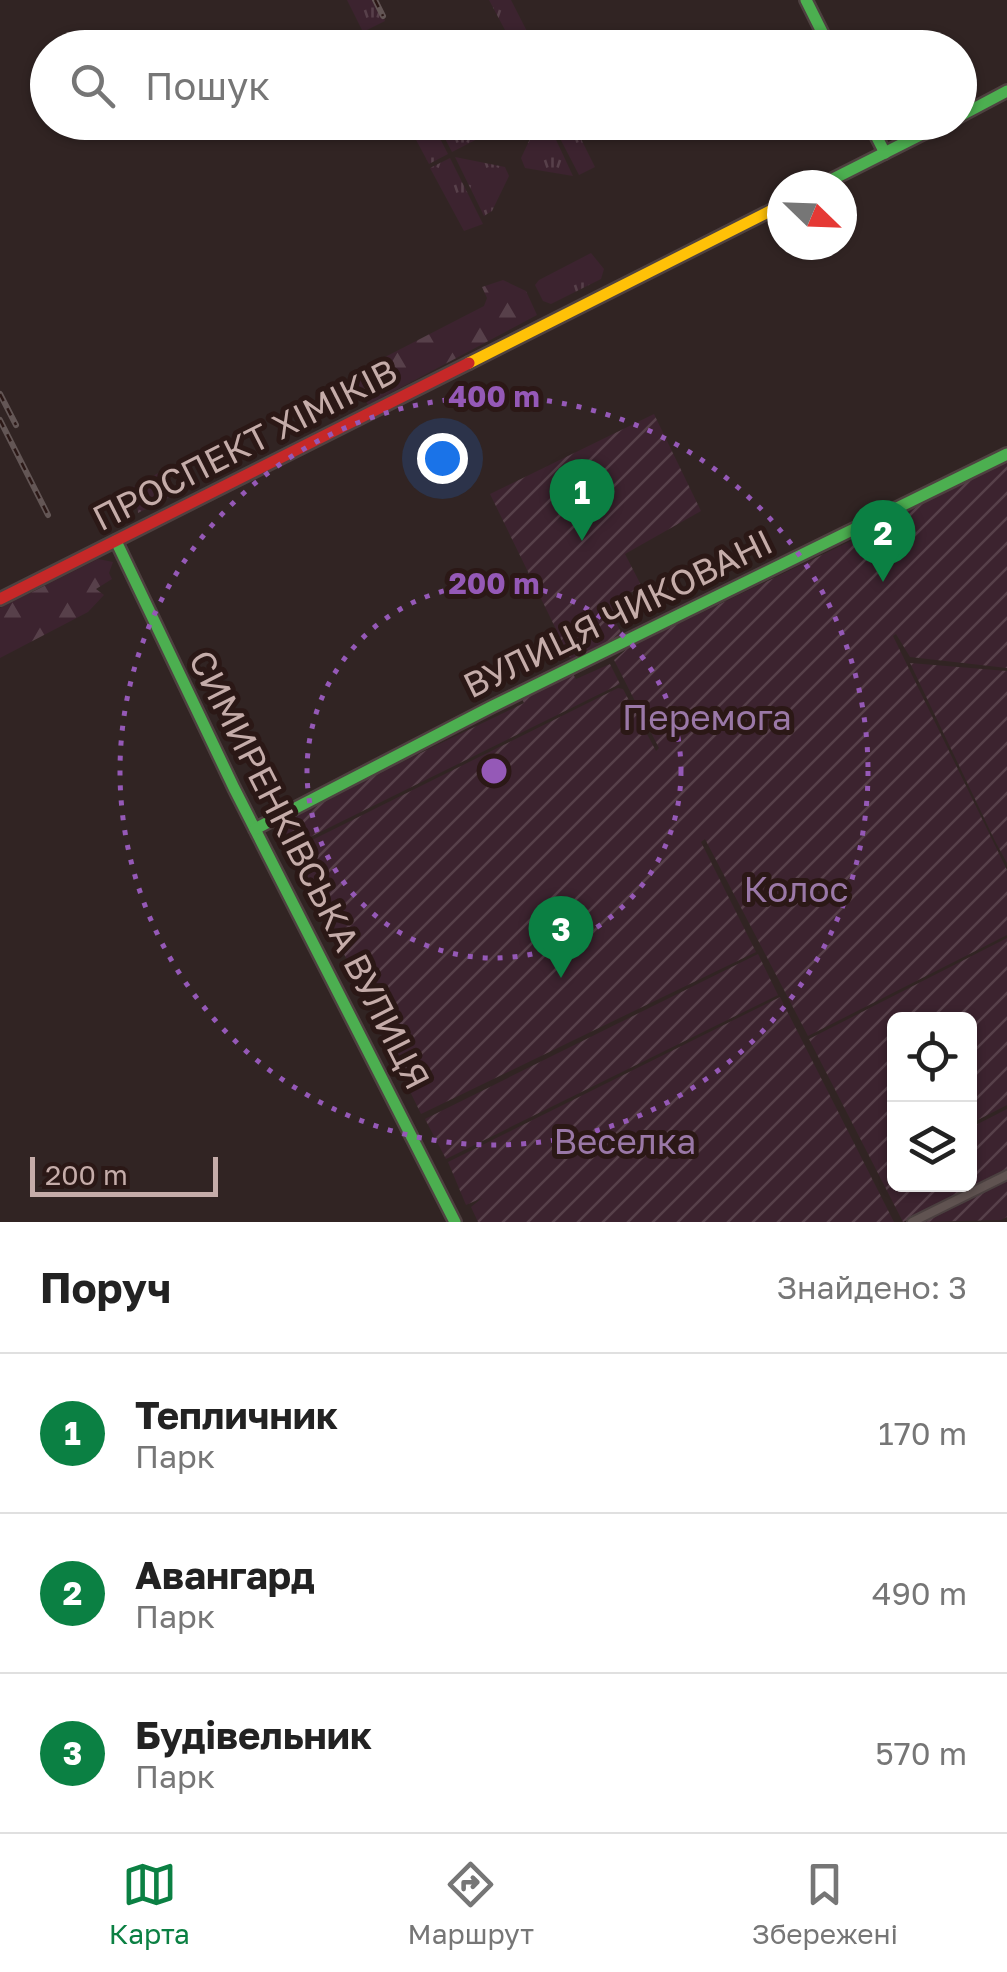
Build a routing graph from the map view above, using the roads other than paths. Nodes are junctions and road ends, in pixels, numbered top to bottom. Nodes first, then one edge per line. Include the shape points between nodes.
1 (806, 0) edge
2 (821, 30) edge
3 (1007, 92) edge
4 (977, 107) edge
5 (878, 140) edge
6 (911, 140) edge
7 (885, 153) junction
8 (851, 170) edge
9 (767, 213) edge
10 (1007, 454) edge
11 (116, 541) junction
12 (0, 599) edge
13 (255, 829) junction
14 (1007, 1175) edge
15 (455, 1222) edge
16 (912, 1222) edge

1 - 2 main road
3 - 4 main road
5 - 7 main road
6 - 7 main road
7 - 8 main road
9 - 11 main road, ПРОСПЕКТ ХІМІКІВ
10 - 13 main road, ВУЛИЦЯ ЧИКОВАНІ
11 - 12 main road, ПРОСПЕКТ ХІМІКІВ
11 - 13 main road, СИМИРЕНКІВСЬКА ВУЛИЦЯ
13 - 15 main road, СИМИРЕНКІВСЬКА ВУЛИЦЯ
14 - 16 street

